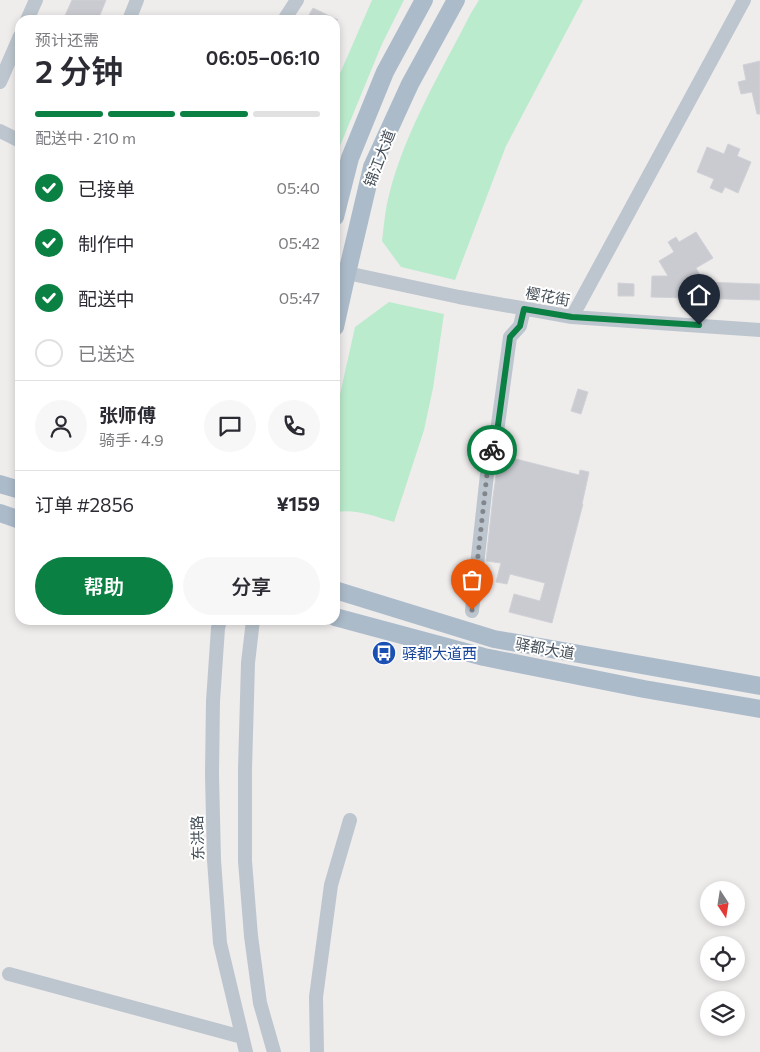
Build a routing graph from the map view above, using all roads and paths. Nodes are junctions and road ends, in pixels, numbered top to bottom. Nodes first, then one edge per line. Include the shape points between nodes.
1 (36, 0) edge
2 (137, 0) edge
3 (296, 0) edge
4 (424, 0) edge
5 (456, 0) edge
6 (744, 0) edge
7 (29, 15) edge
8 (131, 15) edge
9 (287, 15) edge
10 (15, 48) edge
11 (0, 82) edge
12 (0, 131) edge
13 (15, 138) edge
14 (340, 197) edge
15 (341, 272) edge
16 (524, 309) junction
17 (572, 317) junction
18 (760, 330) edge
19 (0, 484) edge
20 (15, 488) edge
21 (0, 513) edge
22 (15, 518) edge
23 (340, 592) edge
24 (472, 610) dead end
25 (340, 618) edge
26 (219, 625) edge
27 (252, 625) edge
28 (758, 684) edge
29 (757, 710) edge
30 (350, 820) dead end
31 (9, 974) dead end
32 (242, 1037) junction
33 (246, 1052) edge
34 (274, 1052) edge
35 (317, 1052) edge

1 - 7 street
2 - 8 street
3 - 9 street
4 - 14 main road, 锦江大道 via 386,72 350,158
5 - 15 main road, 锦江大道 via 410,84 372,167
6 - 17 street
10 - 11 street
12 - 13 street
15 - 16 street, 樱花街
16 - 17 street, 樱花街
16 - 24 street via 520,326 510,337 496,440 489,456
17 - 18 street, 樱花街
19 - 20 main road
21 - 22 main road
23 - 28 main road, 驿都大道 via 494,639
25 - 29 main road, 驿都大道 via 484,657
26 - 32 street, 东洪路 via 213,701 214,860 220,943
27 - 34 street via 245,750 245,861 260,1003
30 - 35 street via 330,885 316,997
31 - 32 street
32 - 33 street, 东洪路

